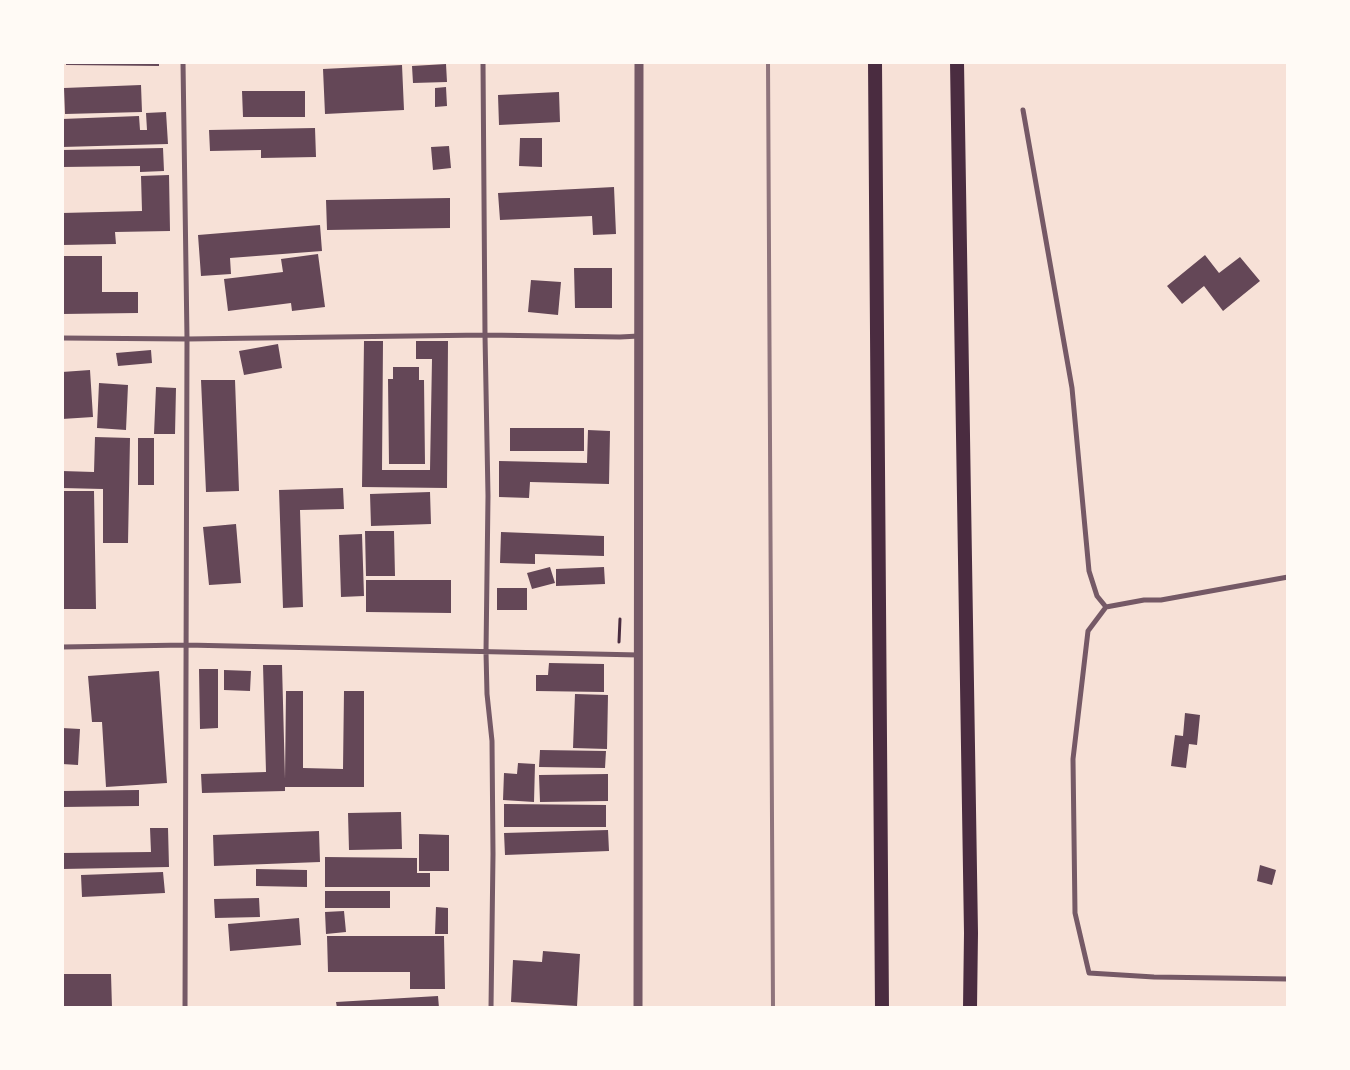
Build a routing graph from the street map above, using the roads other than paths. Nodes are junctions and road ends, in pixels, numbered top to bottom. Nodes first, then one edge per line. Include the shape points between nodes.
1 (183, 62) edge
2 (483, 62) edge
3 (639, 62) edge
4 (875, 62) edge
5 (957, 62) edge
6 (1023, 110) dead end
7 (485, 335) junction
8 (639, 336) junction
9 (62, 338) edge
10 (187, 339) junction
11 (1288, 577) edge
12 (1106, 607) junction
13 (186, 646) junction
14 (62, 647) edge
15 (486, 652) junction
16 (639, 655) junction
17 (1288, 979) edge
18 (185, 1008) edge
19 (491, 1008) edge
20 (638, 1008) edge
21 (882, 1008) edge
22 (970, 1008) edge

1 - 10 street
2 - 7 street
3 - 8 street
4 - 21 highway
5 - 22 highway
6 - 12 street via 1072,388 1089,571 1097,596
7 - 8 street
7 - 10 street
7 - 15 street
8 - 16 street
9 - 10 street
10 - 13 street
11 - 12 street
12 - 17 street via 1088,631 1072,759 1075,913 1089,973
13 - 14 street
13 - 15 street
13 - 18 street
15 - 16 street
15 - 19 street via 492,741
16 - 20 street

